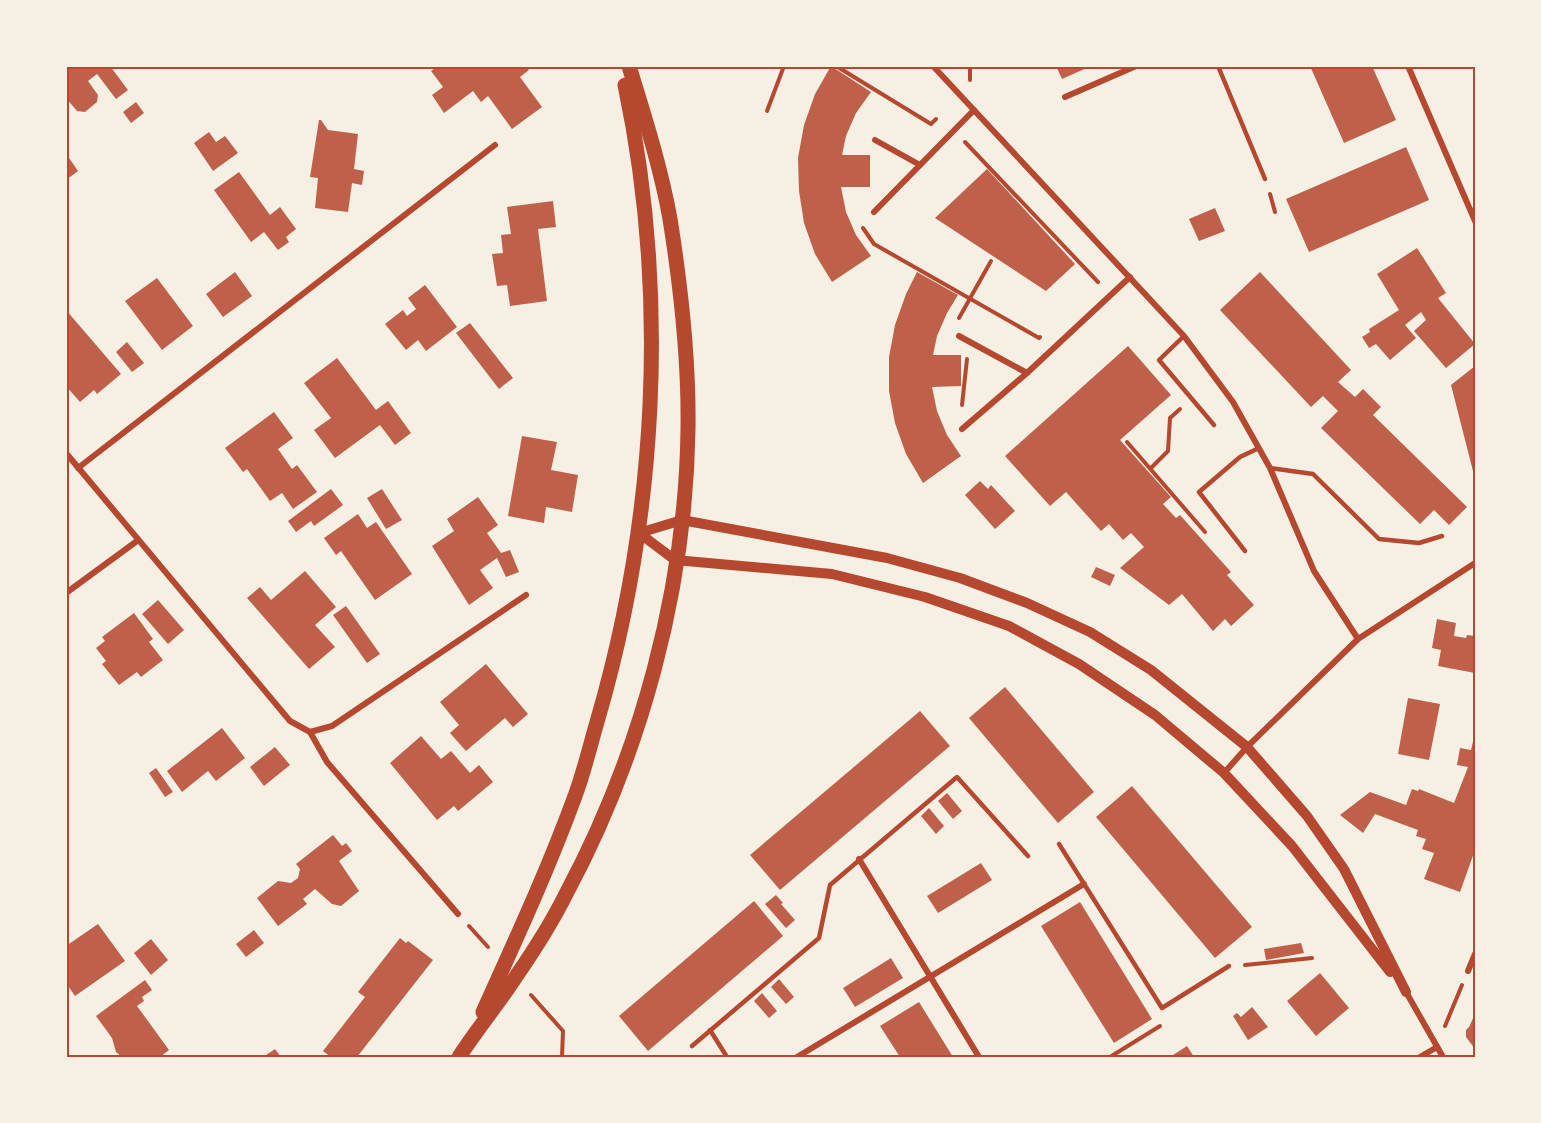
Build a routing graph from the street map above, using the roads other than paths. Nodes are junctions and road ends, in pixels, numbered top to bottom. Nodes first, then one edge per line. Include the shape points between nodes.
1 (622, 66) edge
2 (629, 66) edge
3 (933, 66) edge
4 (1136, 66) edge
5 (1218, 66) edge
6 (1408, 66) edge
7 (1065, 97) dead end
8 (974, 111) junction
9 (875, 140) dead end
10 (495, 145) dead end
11 (920, 165) junction
12 (1265, 179) dead end
13 (874, 212) road end
14 (1475, 221) edge
15 (1130, 277) junction
16 (959, 336) dead end
17 (1184, 336) junction
18 (1027, 373) junction
19 (1214, 425) dead end
20 (962, 429) dead end
21 (1259, 448) junction
22 (66, 453) edge
23 (78, 468) junction
24 (1270, 468) junction
25 (682, 520) junction
26 (639, 533) junction
27 (1443, 536) dead end
28 (137, 541) junction
29 (1245, 552) dead end
30 (675, 560) junction
31 (1475, 563) edge
32 (66, 593) edge
33 (526, 595) dead end
34 (1358, 639) junction
35 (310, 732) junction
36 (1247, 747) junction
37 (1224, 773) junction
38 (1059, 844) dead end
39 (1028, 856) dead end
40 (860, 859) junction
41 (1084, 884) junction
42 (458, 914) dead end
43 (1475, 954) edge
44 (1229, 966) road end
45 (1468, 971) road end
46 (931, 977) junction
47 (1406, 992) junction
48 (710, 1030) junction
49 (469, 1042) junction
50 (692, 1046) dead end
51 (1437, 1047) junction
52 (459, 1057) edge
53 (727, 1057) edge
54 (798, 1057) edge
55 (979, 1057) edge
56 (1420, 1057) edge
57 (1443, 1057) edge

1 - 26 main road via 635,131 649,265 651,399
2 - 25 main road via 669,217 684,322 688,429
3 - 8 street
4 - 7 street
5 - 12 lane
6 - 14 street
8 - 11 street
8 - 15 street
9 - 11 street
10 - 23 street
11 - 13 street
15 - 17 street
15 - 18 street
16 - 18 street
17 - 19 lane via 1159,360
17 - 21 street via 1233,402
18 - 20 street
21 - 24 street
21 - 29 lane via 1240,457 1199,492
22 - 23 street
23 - 28 street
24 - 27 lane via 1313,474 1379,539 1419,543
24 - 34 street via 1314,571
25 - 26 street
25 - 30 main road
25 - 36 street via 886,558 960,578 1027,603 1090,632 1151,670
26 - 30 street
26 - 49 main road via 614,665 576,794 526,919
28 - 32 street
28 - 35 street via 290,721
30 - 37 street via 832,574 925,597 1010,626 1079,664 1155,714
30 - 49 main road via 664,628 640,720 607,809 566,894 517,975
31 - 34 street
33 - 35 street via 332,726
34 - 36 street
35 - 42 street via 327,762
36 - 37 street
36 - 47 street via 1307,816 1344,869
37 - 47 street via 1292,846
38 - 41 lane
39 - 40 lane via 957,777
40 - 46 street
40 - 48 lane via 830,885 819,938
41 - 44 lane via 1162,1008
41 - 46 street
43 - 45 street
46 - 54 street
46 - 55 street
47 - 51 street
48 - 50 lane
48 - 53 lane
49 - 52 main road
51 - 56 street
51 - 57 street

